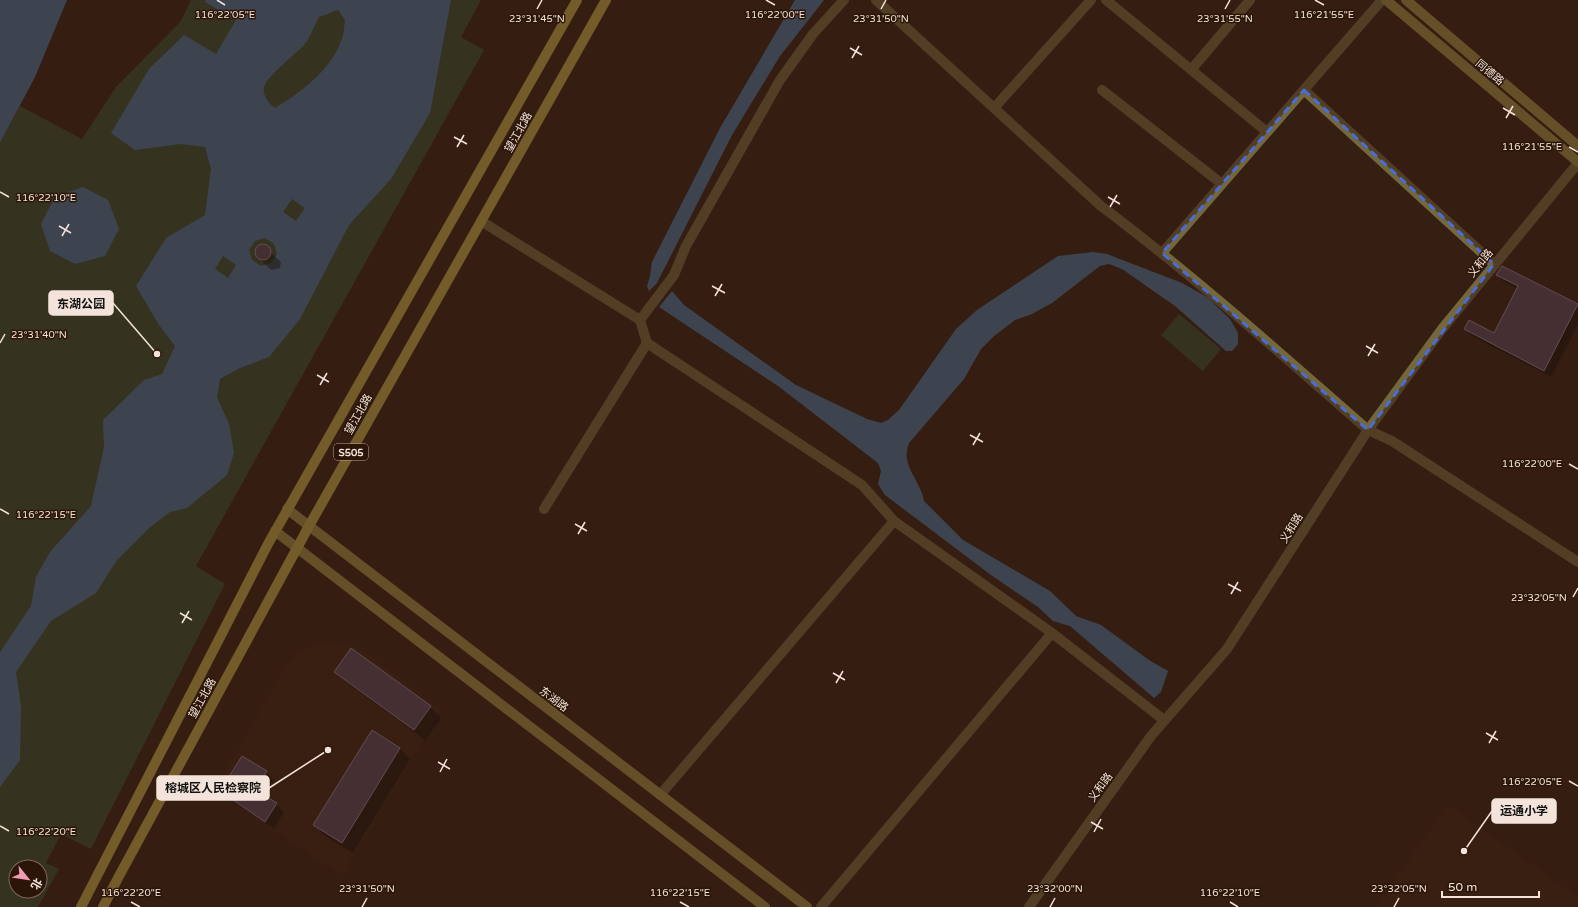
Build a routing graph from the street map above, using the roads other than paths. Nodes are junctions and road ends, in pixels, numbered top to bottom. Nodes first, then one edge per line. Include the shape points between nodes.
1 (577, 0) edge
2 (606, 0) edge
3 (844, 0) edge
4 (876, 0) edge
5 (1091, 0) edge
6 (1106, 0) edge
7 (1250, 0) edge
8 (1382, 0) edge
9 (1386, 0) edge
10 (1406, 0) edge
11 (1191, 70) junction
12 (1102, 90) dead end
13 (1304, 90) junction
14 (994, 108) junction
15 (1267, 132) junction
16 (1578, 146) edge
17 (1578, 163) edge
18 (1222, 184) junction
19 (481, 221) junction
20 (1162, 253) junction
21 (1494, 264) junction
22 (640, 320) junction
23 (647, 343) junction
24 (1368, 430) junction
25 (287, 509) junction
26 (544, 509) dead end
27 (894, 521) junction
28 (309, 526) junction
29 (275, 531) junction
30 (297, 548) junction
31 (1578, 562) edge
32 (1052, 633) junction
33 (1164, 720) junction
34 (660, 795) junction
35 (81, 907) edge
36 (103, 907) edge
37 (766, 907) edge
38 (807, 907) edge
39 (821, 907) edge
40 (1029, 907) edge

1 - 25 main road, 望江北路 / S505
2 - 19 main road, 望江北路 / S505
3 - 22 street via 809,40 780,80 686,246 674,275
4 - 14 street
5 - 14 street
6 - 11 street
7 - 11 street
8 - 13 street
9 - 17 main road, 同德路
10 - 16 main road, 同德路
11 - 15 street
12 - 18 street
13 - 15 street
13 - 21 street
14 - 20 street via 1101,206
15 - 18 street
17 - 21 street, 义和路
18 - 20 street
19 - 22 street
19 - 28 main road, 望江北路 / S505
20 - 24 street
21 - 24 street, 义和路 via 1442,329
22 - 23 street
23 - 26 street
23 - 27 street via 862,485
24 - 31 street via 1392,441
24 - 33 street, 义和路 via 1243,627 1210,670
25 - 28 main road, 东湖路
25 - 29 main road, 望江北路 / S505
27 - 32 street
27 - 34 street
28 - 30 main road, 望江北路 / S505
28 - 34 main road, 东湖路
29 - 30 main road
29 - 35 main road, 望江北路 / S505
30 - 36 main road, 望江北路 / S505
30 - 37 main road
32 - 33 street
32 - 39 street
33 - 40 street, 义和路
34 - 38 main road, 东湖路

